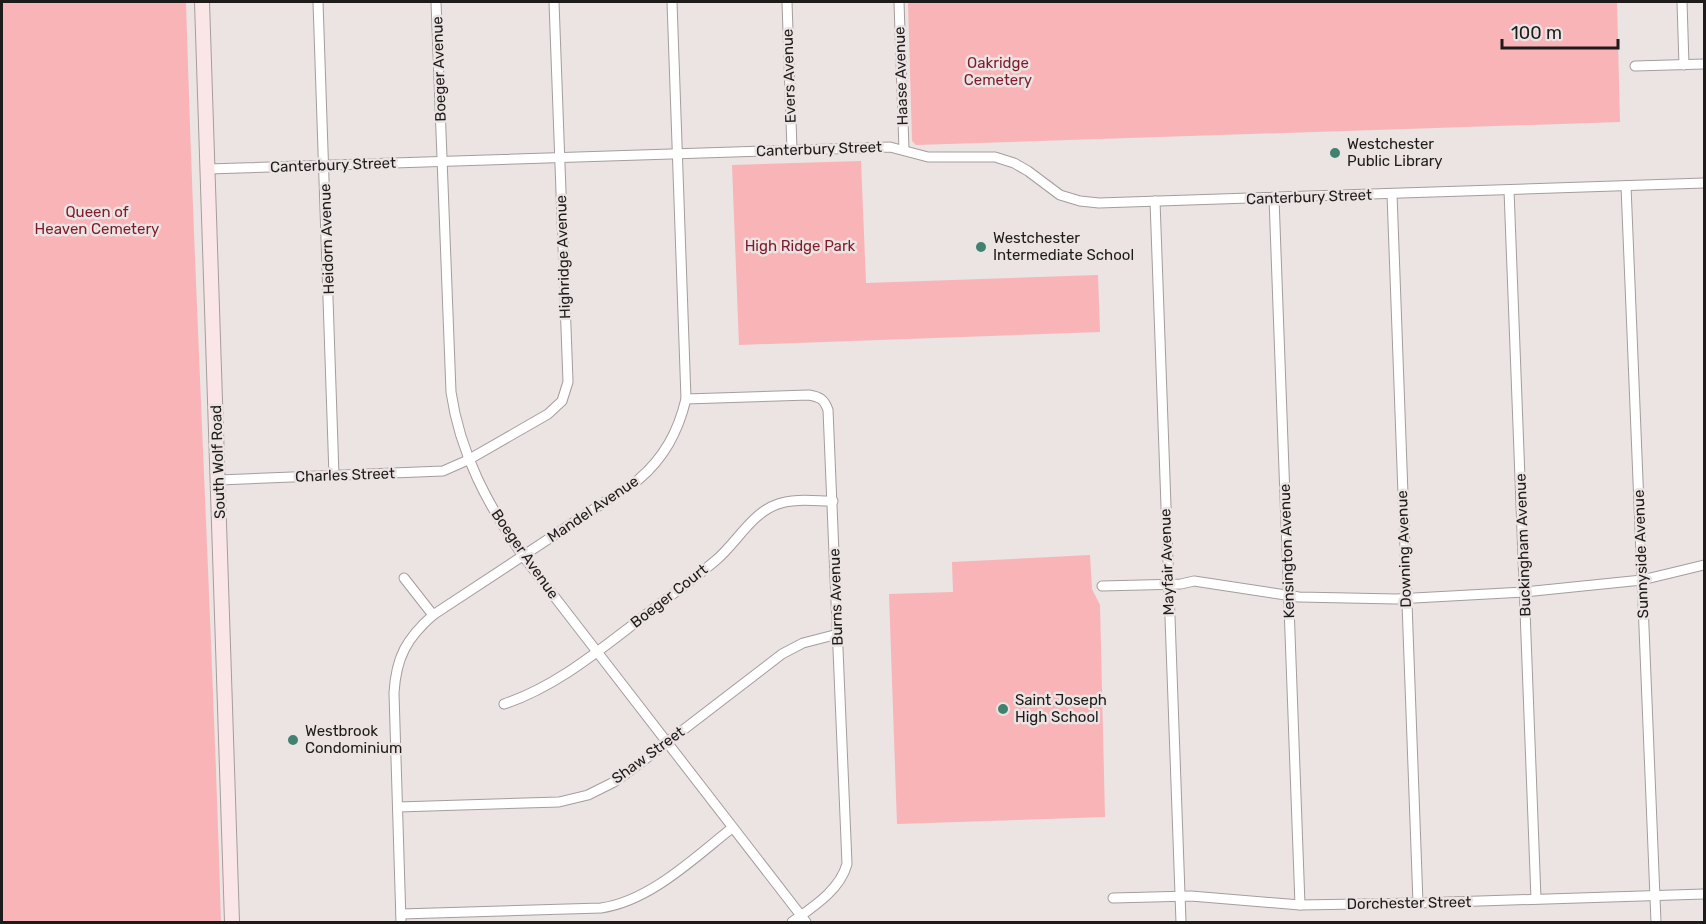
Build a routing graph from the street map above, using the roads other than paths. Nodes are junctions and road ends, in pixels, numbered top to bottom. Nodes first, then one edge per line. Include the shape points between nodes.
1 (202, 2) edge
2 (318, 2) edge
3 (436, 2) edge
4 (554, 2) edge
5 (672, 2) edge
6 (787, 2) edge
7 (899, 2) edge
8 (1682, 2) edge
9 (1684, 64) junction
10 (1704, 64) edge
11 (1635, 66) dead end
12 (792, 150) junction
13 (904, 150) junction
14 (677, 154) junction
15 (559, 158) junction
16 (442, 160) junction
17 (324, 165) junction
18 (207, 169) junction
19 (1704, 183) edge
20 (1626, 186) junction
21 (1509, 190) junction
22 (1392, 194) junction
23 (1274, 198) junction
24 (1155, 201) junction
25 (686, 399) junction
26 (468, 460) junction
27 (334, 476) junction
28 (219, 480) junction
29 (833, 501) junction
30 (523, 556) junction
31 (1704, 565) edge
32 (404, 578) dead end
33 (1642, 580) junction
34 (1168, 584) junction
35 (1102, 586) dead end
36 (1524, 592) junction
37 (1289, 596) junction
38 (1406, 598) junction
39 (433, 615) junction
40 (838, 634) junction
41 (597, 652) junction
42 (504, 704) dead end
43 (667, 742) junction
44 (398, 807) junction
45 (732, 828) junction
46 (1704, 894) edge
47 (1180, 896) junction
48 (1655, 896) junction
49 (1113, 898) dead end
50 (1536, 899) junction
51 (1419, 903) junction
52 (1299, 905) junction
53 (401, 918) edge
54 (803, 919) edge
55 (232, 922) edge
56 (792, 922) edge
57 (1180, 922) edge
58 (1656, 922) edge

1 - 18 main road, South Wolf Road
2 - 17 street, Heidorn Avenue
3 - 16 street, Boeger Avenue
4 - 15 street, Highridge Avenue
5 - 14 street, Mandel Avenue
6 - 12 street, Evers Avenue
7 - 13 street, Haase Avenue
8 - 9 street
9 - 10 street
9 - 11 street
12 - 13 street, Canterbury Street
12 - 14 street, Canterbury Street
13 - 24 street, Canterbury Street via 928,157 986,156 1006,160 1052,190 1080,201
14 - 15 street, Canterbury Street
14 - 25 street, Mandel Avenue
15 - 16 street, Canterbury Street
15 - 26 street, Highridge Avenue via 566,393 548,414
16 - 17 street, Canterbury Street
16 - 26 street, Boeger Avenue via 451,392
17 - 18 street, Canterbury Street
17 - 27 street, Heidorn Avenue
18 - 28 main road, South Wolf Road
19 - 20 street, Canterbury Street
20 - 21 street, Canterbury Street
20 - 33 street, Sunnyside Avenue
21 - 22 street, Canterbury Street
21 - 36 street, Buckingham Avenue
22 - 23 street, Canterbury Street
22 - 38 street, Downing Avenue
23 - 24 street, Canterbury Street
23 - 37 street, Kensington Avenue
24 - 34 street, Mayfair Avenue
25 - 29 street, Burns Avenue via 819,397 828,410
25 - 30 street, Mandel Avenue via 673,437 650,470
26 - 27 street, Charles Street via 443,471
26 - 30 street, Boeger Avenue via 494,514
27 - 28 street, Charles Street
28 - 55 main road, South Wolf Road
29 - 40 street, Burns Avenue
29 - 41 street, Boeger Court via 784,502 757,516 715,561
30 - 39 street, Mandel Avenue
30 - 41 street, Boeger Avenue
31 - 33 street
32 - 39 street
33 - 36 street
33 - 48 street, Sunnyside Avenue
34 - 35 street
34 - 37 street via 1194,581
34 - 47 street, Mayfair Avenue
36 - 38 street
36 - 50 street, Buckingham Avenue
37 - 38 street
37 - 52 street, Kensington Avenue
38 - 51 street, Downing Avenue
39 - 44 street, Mandel Avenue via 409,639 395,680
40 - 43 street, Shaw Street via 803,643 782,654
40 - 54 street, Burns Avenue via 847,864 842,878
41 - 42 street, Boeger Court via 550,685
41 - 43 street, Boeger Avenue
43 - 44 street, Shaw Street via 614,782 573,799
43 - 45 street, Boeger Avenue
44 - 53 street, Mandel Avenue
45 - 53 street via 644,894 615,906
45 - 54 street, Boeger Avenue
46 - 48 street, Dorchester Street
47 - 49 street, Dorchester Street
47 - 52 street, Dorchester Street
47 - 57 street, Mayfair Avenue
48 - 50 street, Dorchester Street
48 - 58 street, Sunnyside Avenue
50 - 51 street, Dorchester Street
51 - 52 street, Dorchester Street
54 - 56 street, Burns Avenue

